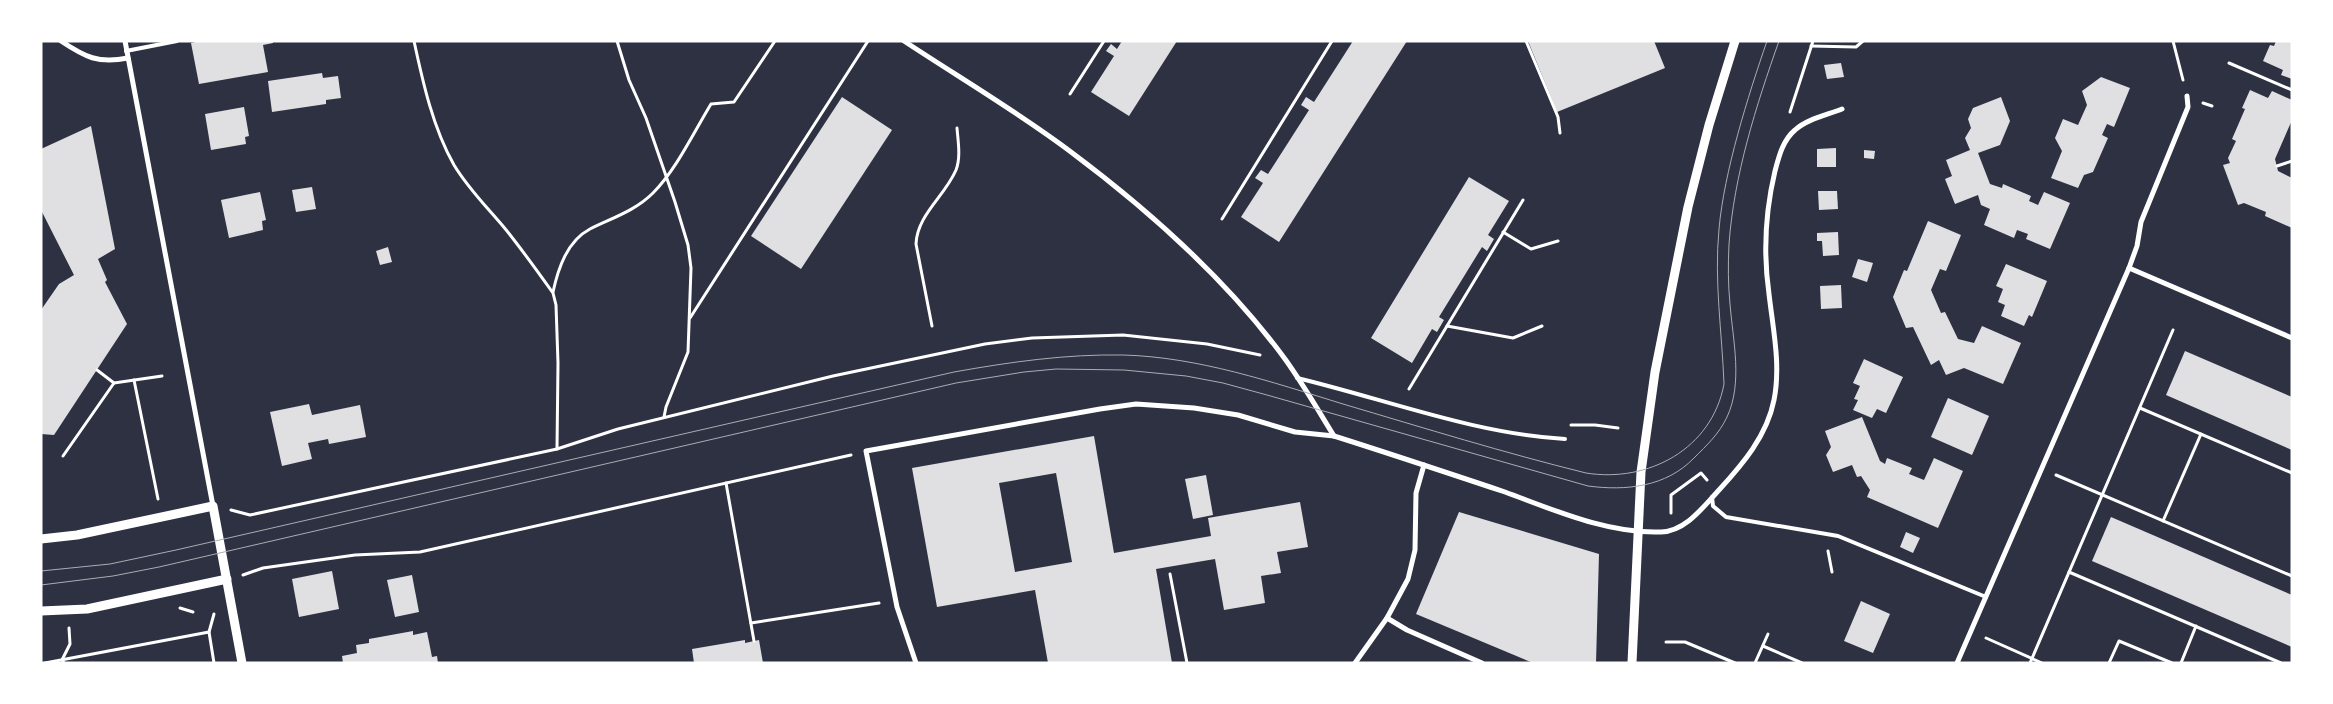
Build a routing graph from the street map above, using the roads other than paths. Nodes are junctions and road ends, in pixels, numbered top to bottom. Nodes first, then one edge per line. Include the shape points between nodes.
1 (61, 41) edge
2 (124, 41) edge
3 (177, 41) edge
4 (904, 41) edge
5 (1735, 41) edge
6 (126, 51) junction
7 (128, 58) junction
8 (2187, 96) road end
9 (1842, 109) dead end
10 (2128, 268) junction
11 (2292, 338) edge
12 (1297, 378) junction
13 (1334, 436) junction
14 (1565, 438) dead end
15 (1424, 465) junction
16 (1712, 498) junction
17 (213, 506) junction
18 (1637, 530) junction
19 (41, 539) edge
20 (227, 579) junction
21 (1986, 598) junction
22 (41, 611) edge
23 (1386, 618) junction
24 (242, 663) edge
25 (916, 663) edge
26 (1355, 663) edge
27 (1482, 663) edge
28 (1632, 663) edge
29 (1957, 663) edge

1 - 7 street via 90,58 112,61
2 - 6 street
3 - 6 lane
4 - 12 street via 1070,151 1119,190 1212,275
5 - 18 street via 1704,142 1668,296 1646,433
6 - 7 street
7 - 17 street
8 - 10 street via 2188,107 2141,222 2138,246
9 - 16 street via 1810,120 1793,132 1779,156 1765,234 1776,347 1774,401 1758,440
10 - 11 street
10 - 21 street
12 - 13 street
12 - 14 lane via 1448,418 1548,438
13 - 15 street
13 - 25 street via 1295,432 1216,410 1136,404 866,452 897,607
15 - 18 street via 1591,522
15 - 23 street via 1416,493 1412,568
16 - 18 street via 1688,521 1670,530
16 - 21 lane via 1713,506 1726,517 1838,536
17 - 19 street via 77,535
17 - 20 street
18 - 28 street
20 - 22 street via 87,609
20 - 24 street
21 - 29 street
23 - 26 street
23 - 27 street

